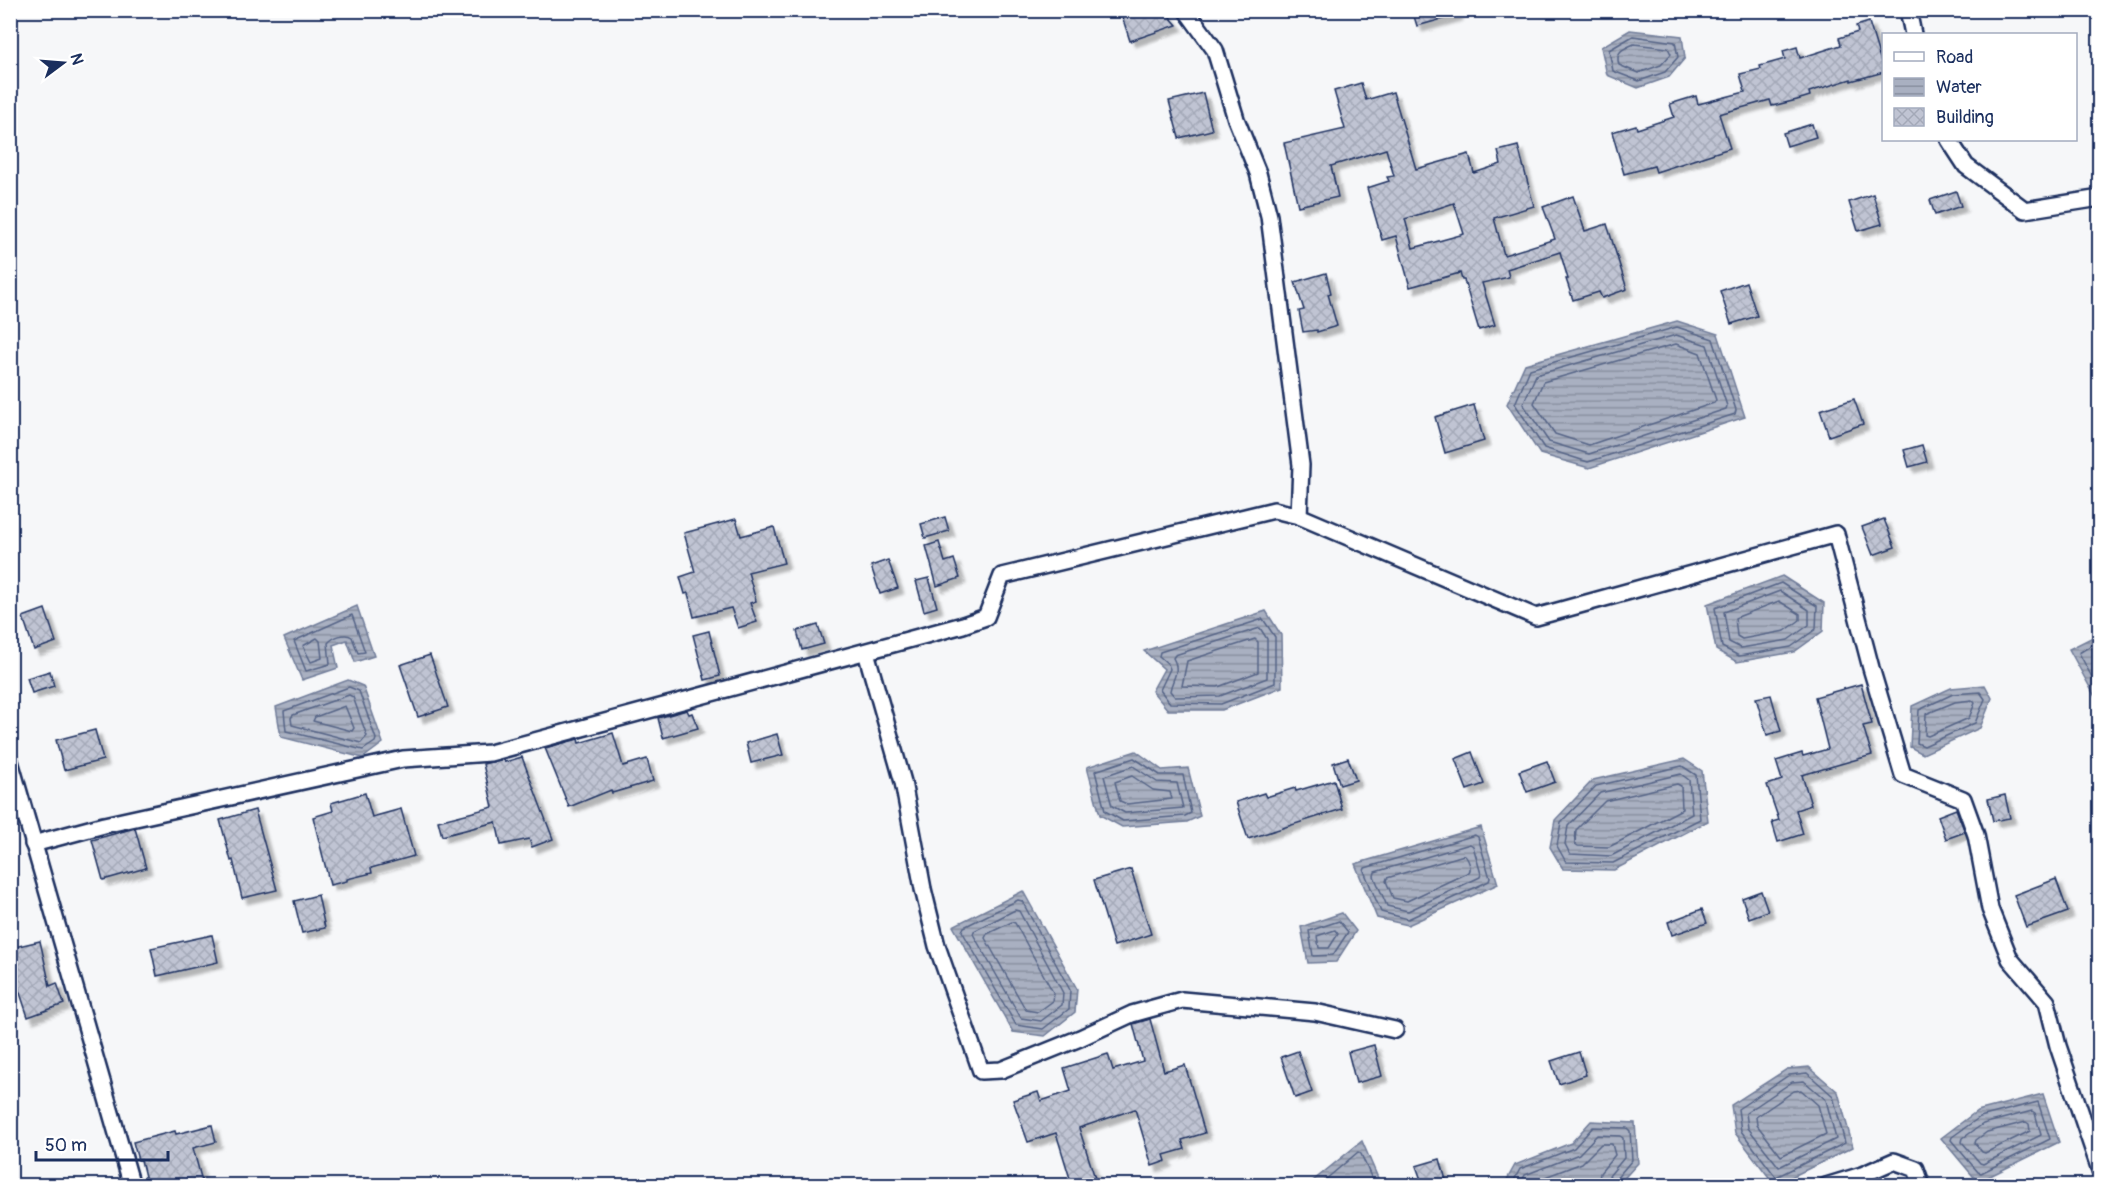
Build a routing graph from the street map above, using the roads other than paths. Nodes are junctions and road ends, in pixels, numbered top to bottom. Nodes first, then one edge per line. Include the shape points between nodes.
1 (1186, 10) edge
2 (1908, 10) edge
3 (1912, 33) edge
4 (1949, 141) edge
5 (2100, 198) edge
6 (1299, 516) junction
7 (866, 652) junction
8 (10, 761) edge
9 (33, 844) junction
10 (1395, 1030) dead end
11 (2100, 1170) edge
12 (132, 1185) edge
13 (1827, 1185) edge
14 (1922, 1185) edge

1 - 6 street via 1215,51 1269,216 1301,465
2 - 3 street
4 - 5 street via 1966,166 2025,210
6 - 7 street via 1274,510 1002,576 986,617
6 - 11 street via 1536,617 1836,534 1903,775 1963,798 1976,835 1990,909 2010,959 2047,1002
7 - 9 street via 490,753 403,759
7 - 10 street via 903,782 937,946 981,1071 1000,1070 1132,1014 1182,1000 1315,1012
8 - 9 street
9 - 12 street
13 - 14 street via 1894,1161 1916,1169

